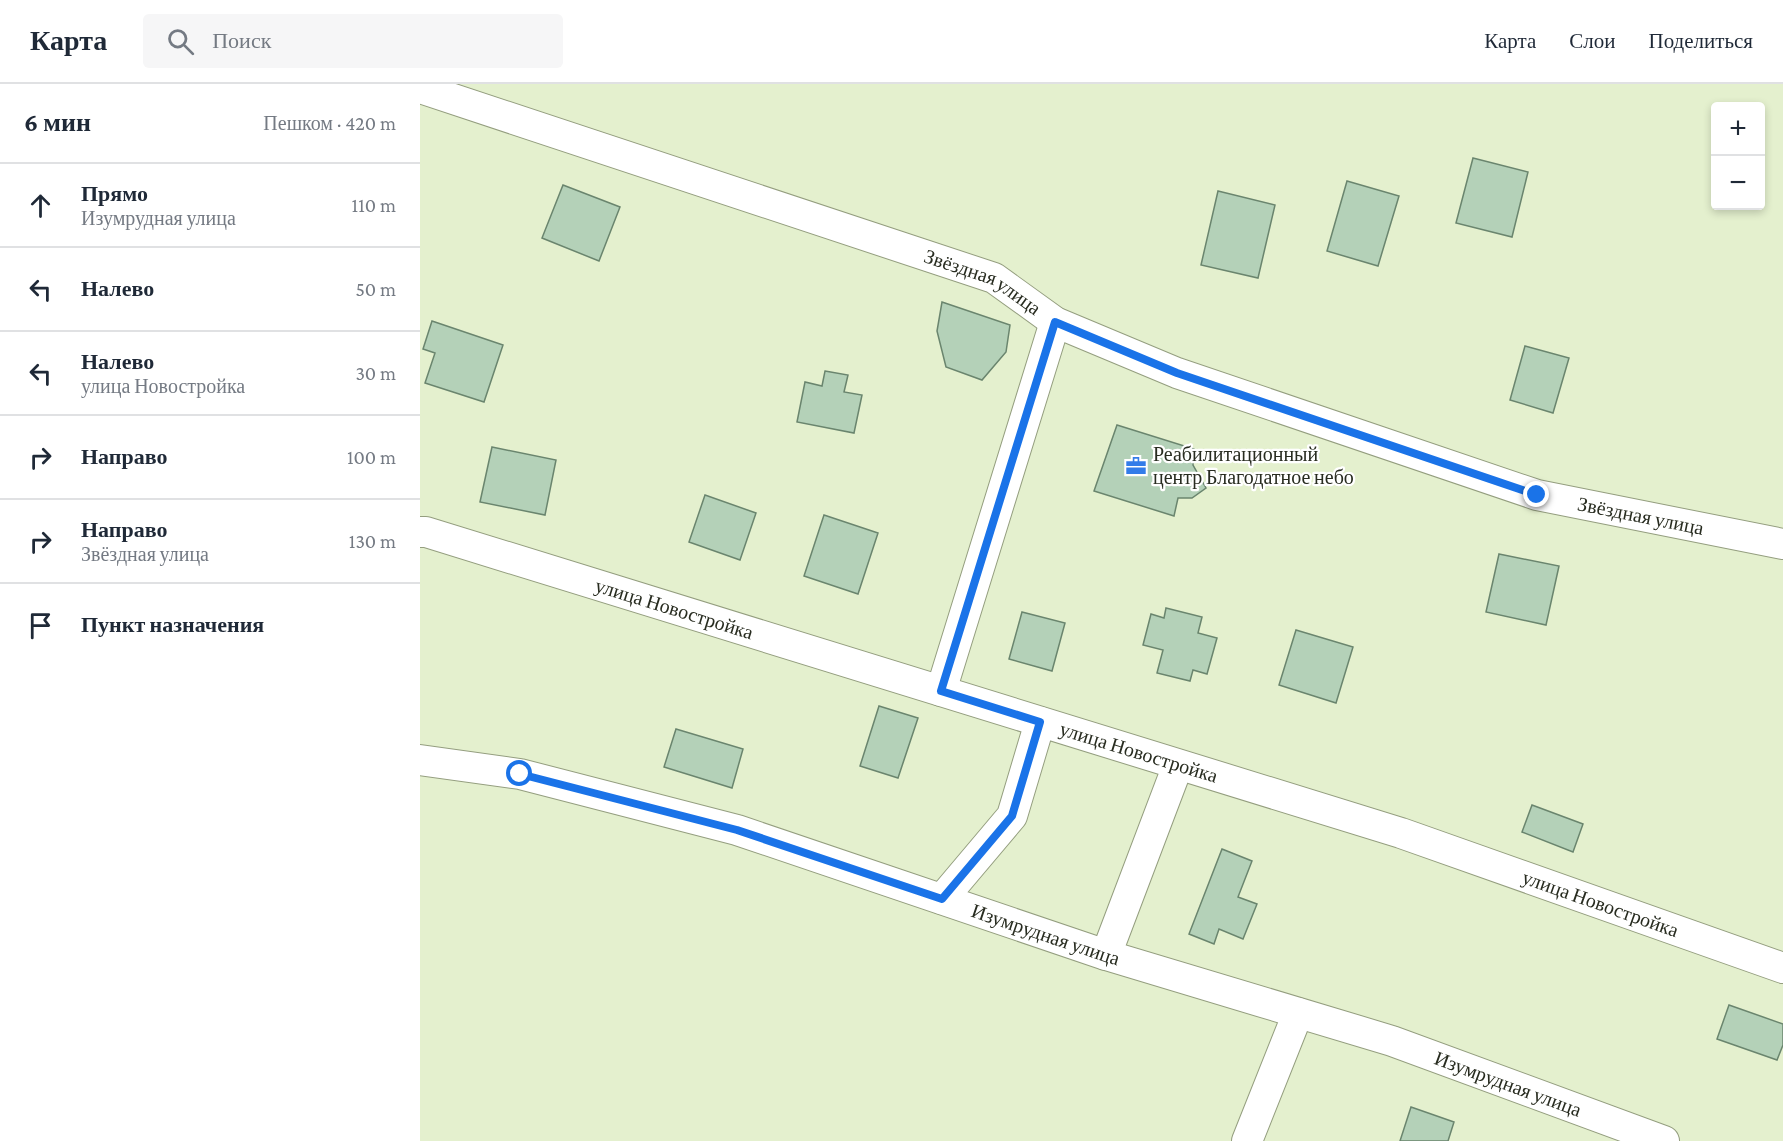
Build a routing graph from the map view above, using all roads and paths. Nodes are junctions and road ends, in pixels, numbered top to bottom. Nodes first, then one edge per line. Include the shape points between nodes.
1 (420, 88) edge
2 (1055, 322) junction
3 (420, 532) edge
4 (1783, 544) edge
5 (941, 691) junction
6 (1040, 722) junction
7 (420, 760) edge
8 (1178, 765) junction
9 (942, 899) junction
10 (1106, 955) junction
11 (1783, 968) edge
12 (1298, 1013) junction
13 (1247, 1141) edge
14 (1664, 1141) edge

1 - 2 street, Звёздная улица via 994,278
2 - 4 street, Звёздная улица via 1177,373 1537,495
2 - 5 street
3 - 5 street, улица Новостройка
5 - 6 street, улица Новостройка
6 - 8 street, улица Новостройка
6 - 9 street via 1012,816
7 - 9 street, Изумрудная улица via 520,774 737,830
8 - 10 street
8 - 11 street, улица Новостройка via 1401,833
9 - 10 street, Изумрудная улица
10 - 12 street, Изумрудная улица
12 - 13 street
12 - 14 street, Изумрудная улица via 1392,1041

